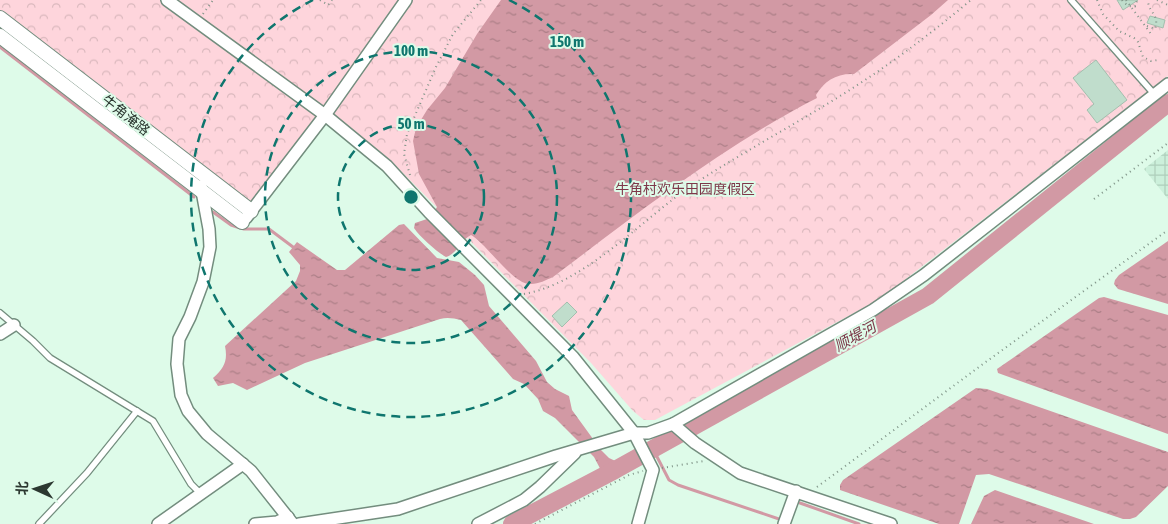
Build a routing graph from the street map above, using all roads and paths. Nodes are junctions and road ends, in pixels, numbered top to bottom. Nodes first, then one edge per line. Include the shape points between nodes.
1 (167, 0) edge
2 (213, 0) edge
3 (320, 0) edge
4 (332, 0) edge
5 (406, 0) edge
6 (481, 0) edge
7 (971, 0) edge
8 (1071, 0) edge
9 (1097, 0) edge
10 (1122, 0) edge
11 (1126, 0) edge
12 (1138, 0) edge
13 (1148, 0) edge
14 (1157, 0) edge
15 (1168, 5) edge
16 (1131, 6) junction
17 (0, 18) edge
18 (197, 22) junction
19 (1146, 26) junction
20 (1151, 34) dead end
21 (0, 36) edge
22 (1158, 60) dead end
23 (1168, 84) edge
24 (1155, 94) junction
25 (325, 115) junction
26 (1168, 143) edge
27 (201, 172) junction
28 (201, 192) junction
29 (415, 196) junction
30 (1094, 199) dead end
31 (251, 211) junction
32 (242, 222) joint
33 (1168, 230) edge
34 (513, 296) junction
35 (0, 314) edge
36 (14, 324) junction
37 (0, 334) edge
38 (137, 411) junction
39 (673, 424) junction
40 (636, 437) junction
41 (578, 450) junction
42 (716, 457) junction
43 (243, 464) junction
44 (667, 468) dead end
45 (653, 470) junction
46 (802, 492) junction
47 (201, 494) junction
48 (290, 521) edge
49 (785, 522) edge
50 (39, 524) edge
51 (158, 524) edge
52 (255, 524) edge
53 (299, 524) edge
54 (478, 524) edge
55 (535, 524) edge
56 (638, 524) edge
57 (891, 524) edge

1 - 18 street
2 - 18 path
3 - 4 path via 328,5
5 - 25 street
6 - 29 path via 453,34 407,134 404,154
7 - 34 path via 916,45 860,84 693,185 579,271 552,287
8 - 24 lane
9 - 22 path via 1119,31 1138,42 1143,57
10 - 16 path
11 - 16 path
12 - 16 path via 1136,6
13 - 19 path via 1157,22 1154,29
14 - 15 path
16 - 19 path
17 - 27 street, 牛角淹路
18 - 25 street
19 - 20 path
21 - 28 street, 牛角淹路
23 - 24 street
24 - 39 street via 967,243 874,310
25 - 29 street via 387,166
25 - 31 street
26 - 30 path
27 - 28 street
27 - 31 street, 牛角淹路
28 - 32 street, 牛角淹路
28 - 43 street via 210,246 203,282 179,339 177,364 181,395 188,411 207,434
29 - 34 street
31 - 32 street
33 - 46 path
34 - 40 street via 572,357
35 - 36 lane
36 - 37 street
36 - 38 lane via 50,358
38 - 47 lane via 153,421 191,484
38 - 50 lane via 87,473
39 - 40 street
39 - 42 street
40 - 41 street
40 - 45 street
41 - 53 street via 398,508
41 - 54 street via 524,500
42 - 44 path
42 - 46 street via 740,472
43 - 47 street
43 - 48 street
45 - 55 path via 629,475
45 - 56 street
46 - 49 street
46 - 57 street
47 - 51 street
48 - 52 street

